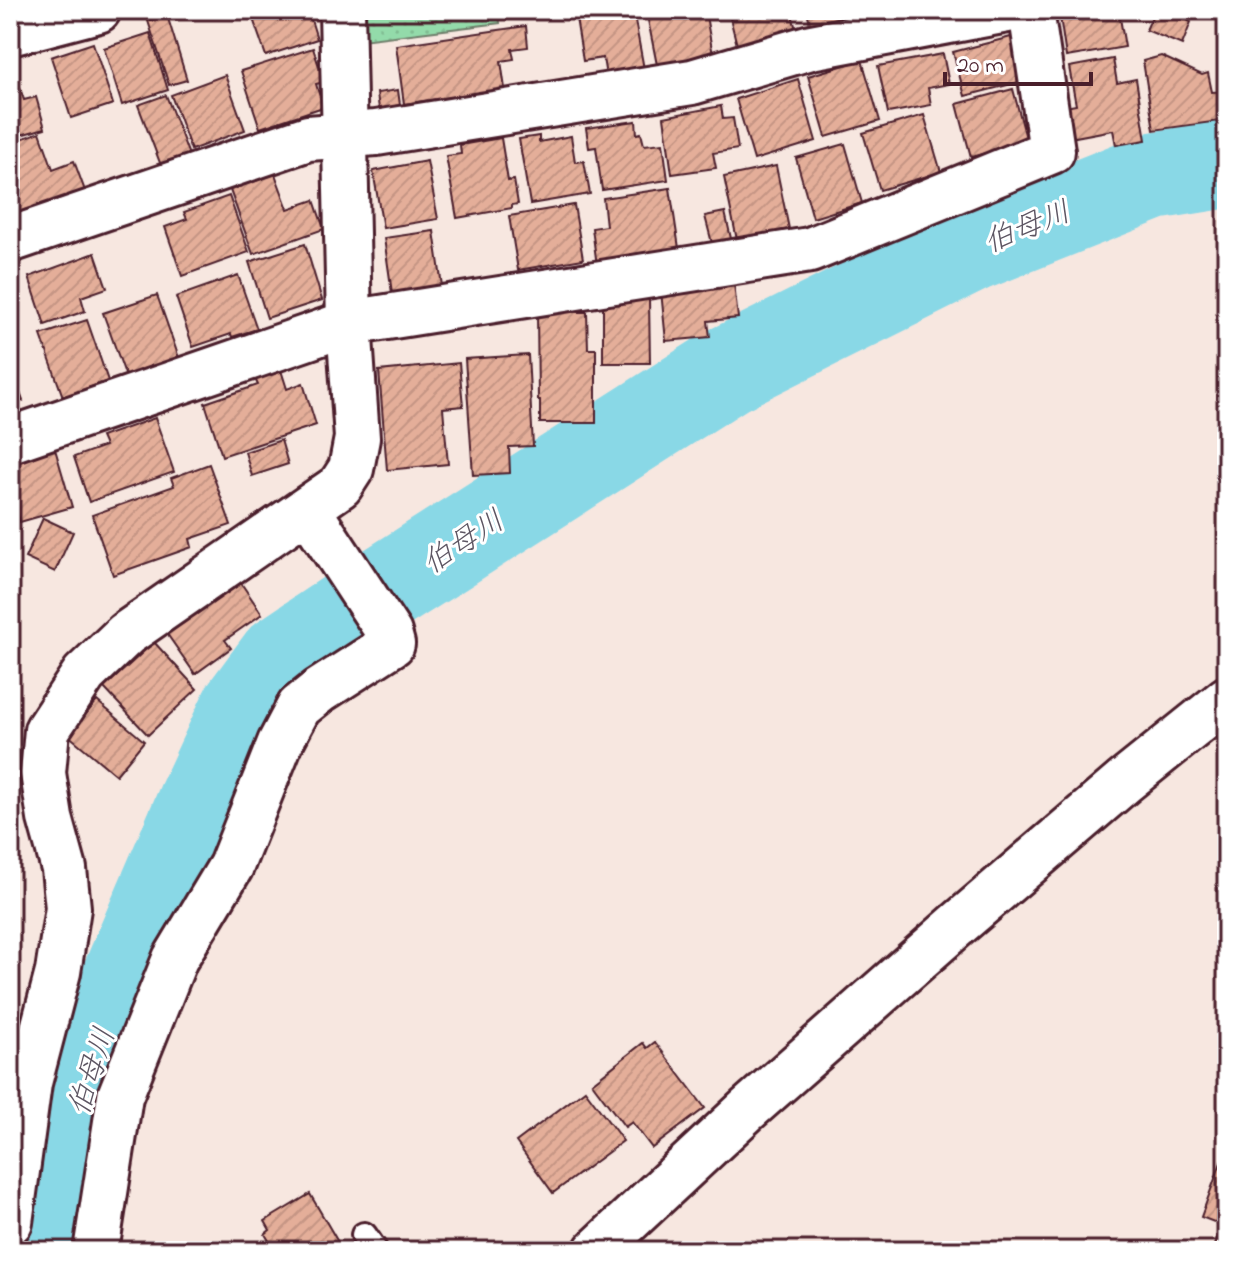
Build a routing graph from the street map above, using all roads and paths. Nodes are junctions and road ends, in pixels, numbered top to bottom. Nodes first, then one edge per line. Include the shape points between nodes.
1 (98, 10) edge
2 (342, 10) edge
3 (1008, 10) edge
4 (1031, 10) edge
5 (10, 33) edge
6 (344, 137) junction
7 (10, 240) edge
8 (349, 323) junction
9 (10, 440) edge
10 (308, 510) junction
11 (1227, 699) edge
12 (10, 1222) edge
13 (96, 1251) edge
14 (596, 1251) edge

1 - 5 street
2 - 6 street
3 - 6 street via 811,47 692,82
4 - 8 street via 1052,151 810,250
6 - 7 street via 308,138
6 - 8 street
8 - 9 street
8 - 10 street via 357,438 351,469 340,486
10 - 12 street via 126,634 84,674 47,730 43,773 68,908 58,972 29,1083
10 - 13 street via 392,644 299,707 280,743 231,866 175,959 120,1096
11 - 14 street via 957,925

